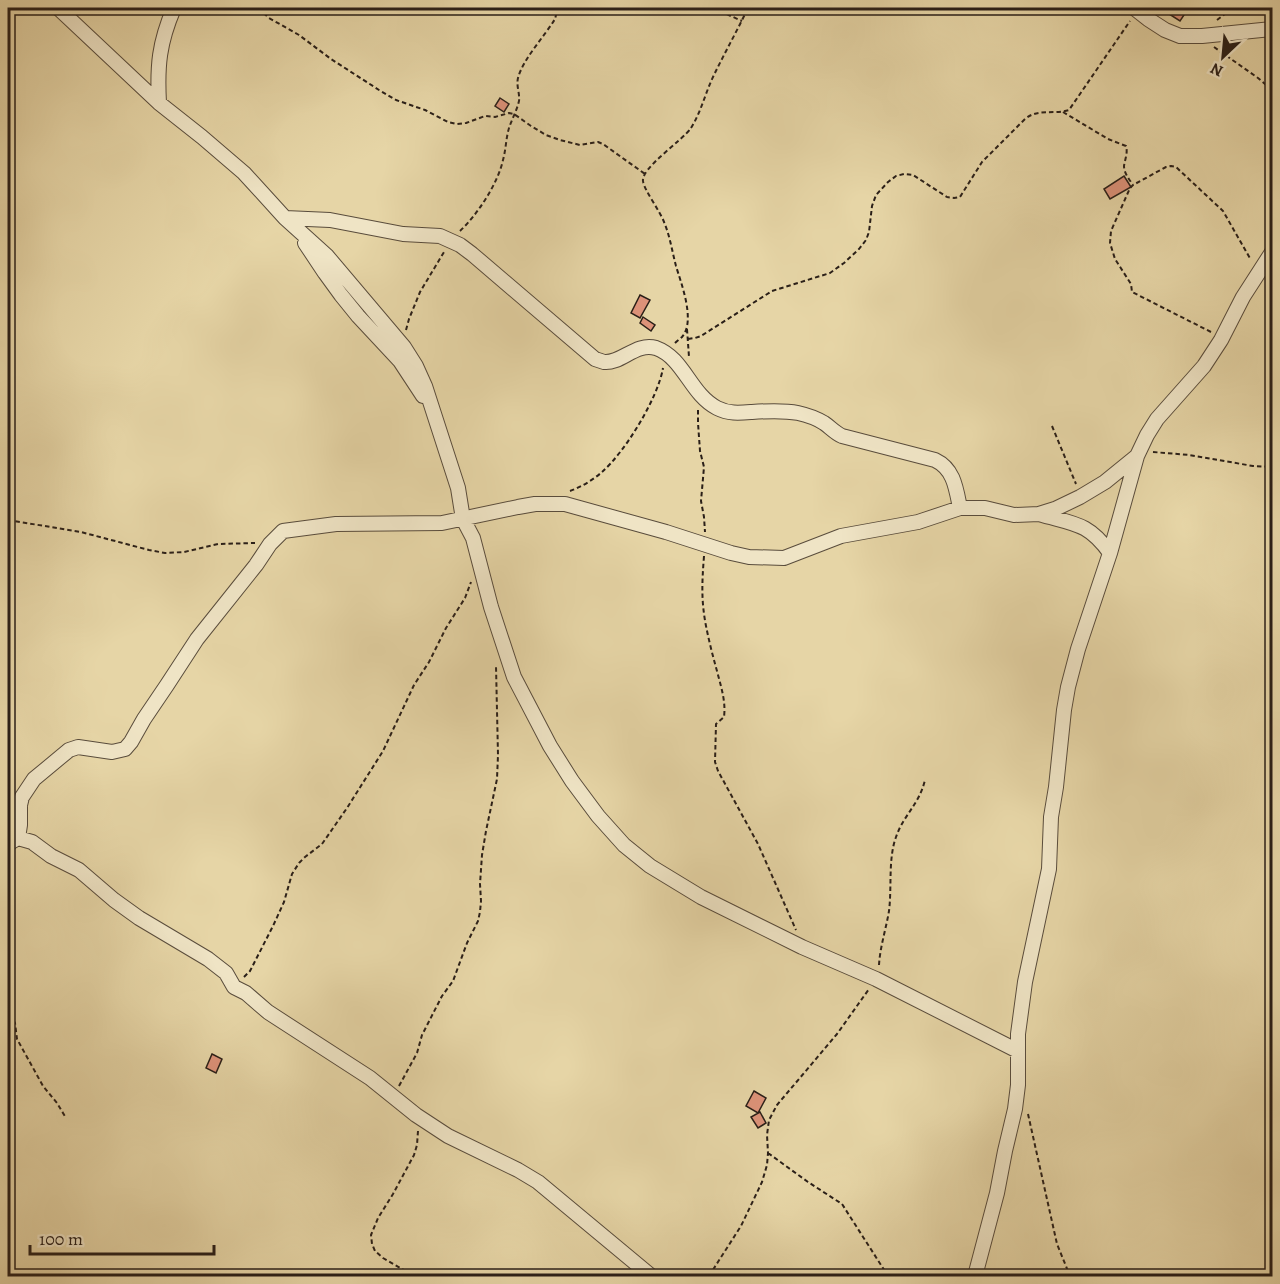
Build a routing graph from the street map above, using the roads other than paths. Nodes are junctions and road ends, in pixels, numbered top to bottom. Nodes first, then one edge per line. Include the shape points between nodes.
1 (58, 8) edge
2 (174, 8) edge
3 (1135, 8) edge
4 (1272, 29) edge
5 (159, 103) junction
6 (285, 218) junction
7 (1272, 252) edge
8 (432, 408) junction
9 (1138, 453) junction
10 (960, 508) junction
11 (1038, 514) junction
12 (463, 519) junction
13 (1110, 553) junction
14 (8, 800) edge
15 (15, 836) edge
16 (1018, 1051) junction
17 (651, 1276) edge
18 (975, 1276) edge

1 - 5 street
2 - 5 street via 161,48
3 - 4 street via 1180,36
5 - 6 street via 244,173
6 - 8 street
6 - 8 street via 327,256 404,347
6 - 10 street via 330,220 450,240 472,254 595,359 611,361 647,347 661,351 686,374 700,395 725,412 800,413 842,436 943,463 952,477
7 - 9 street via 1221,340 1157,419
8 - 12 street via 458,488
9 - 11 street via 1105,482
9 - 13 street
10 - 11 street
10 - 12 street via 918,522 841,536 784,558 731,553 565,504 535,504
11 - 13 street via 1080,525
12 - 15 street via 442,523 322,525 283,531 197,639 125,750 69,750 27,787
12 - 16 street via 473,538 514,676 572,781 624,845 701,897
13 - 16 street via 1068,687 1048,869 1025,982
14 - 15 street via 13,807
15 - 17 street via 79,870 139,918 217,966 234,987 370,1078 416,1115 448,1136 538,1182
16 - 18 street via 1015,1109

